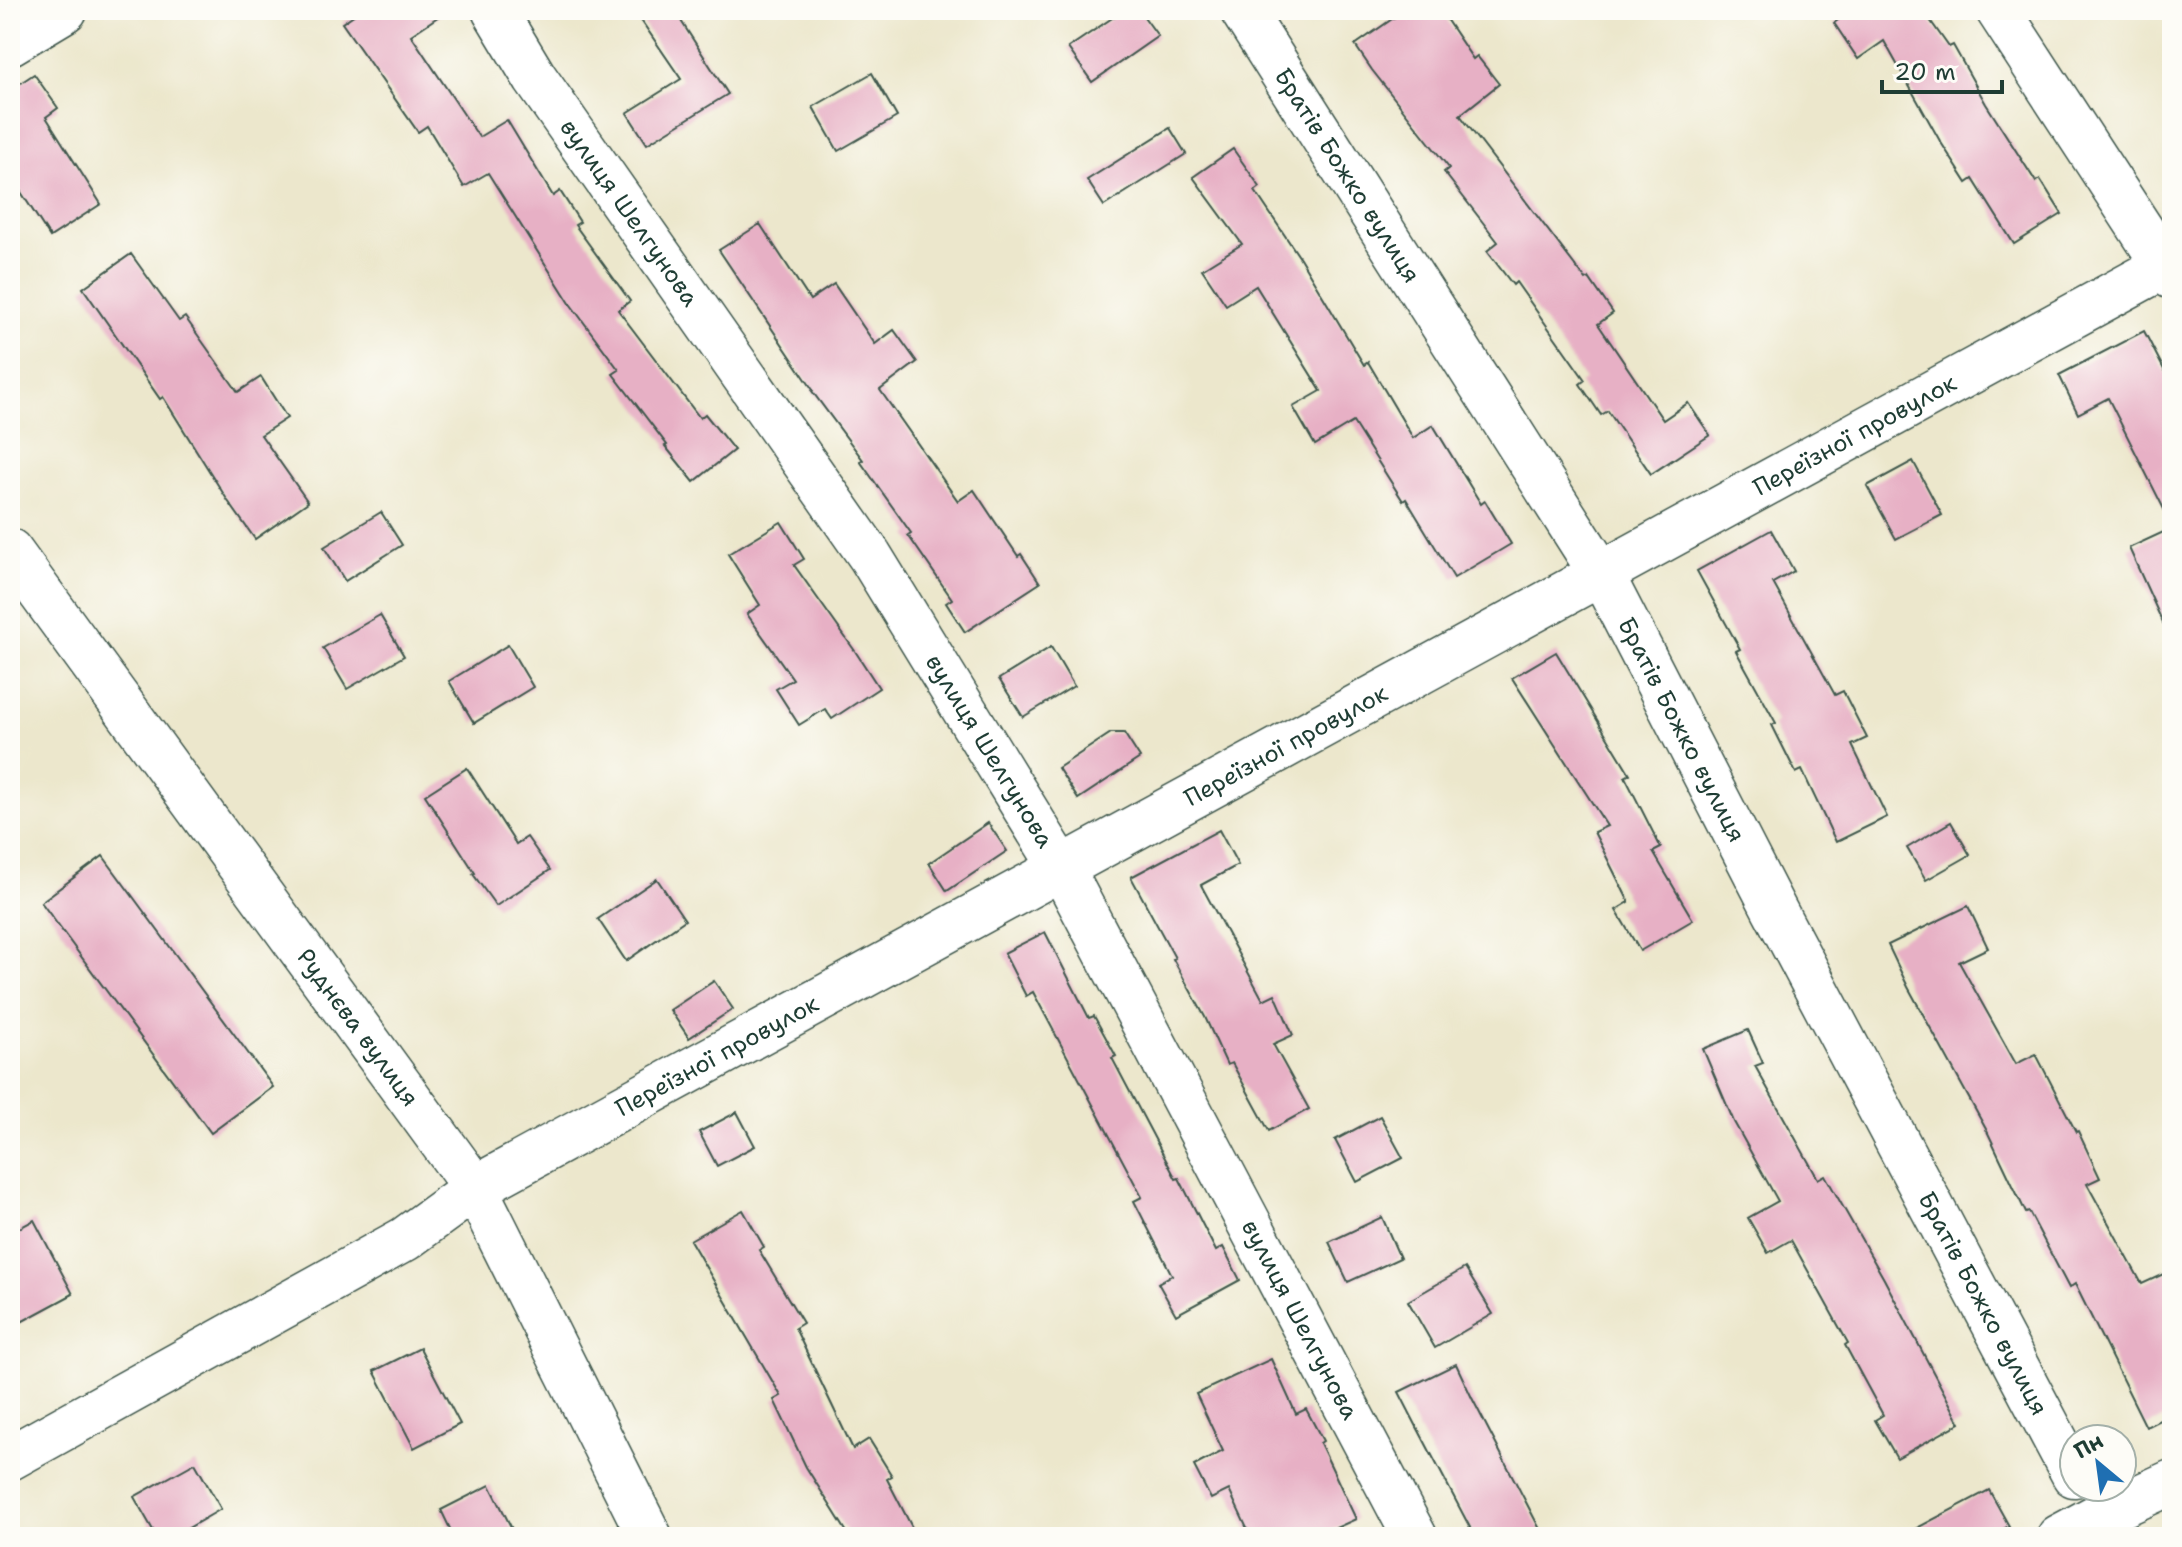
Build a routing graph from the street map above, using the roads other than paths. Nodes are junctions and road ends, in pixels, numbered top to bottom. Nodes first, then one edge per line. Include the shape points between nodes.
1 (65, 10) edge
2 (494, 10) edge
3 (1242, 10) edge
4 (1998, 10) edge
5 (10, 43) edge
6 (2170, 268) edge
7 (10, 551) edge
8 (1602, 575) junction
9 (1062, 869) junction
10 (475, 1188) junction
11 (2058, 1445) edge
12 (10, 1458) edge
13 (2172, 1482) edge
14 (2085, 1520) edge
15 (650, 1537) edge
16 (1415, 1537) edge

1 - 5 street
2 - 9 street, вулиця Шелгунова via 535,78 870,556
3 - 8 street, Братів Божко вулиця
4 - 6 street
6 - 8 street, Переїзної провулок
7 - 10 street, Руднєва вулиця
8 - 9 street, Переїзної провулок
8 - 11 street, Братів Божко вулиця
9 - 10 street, Переїзної провулок
9 - 16 street, вулиця Шелгунова
10 - 12 street, Переїзної провулок via 405,1239
10 - 15 street, Руднєва вулиця
13 - 14 street

